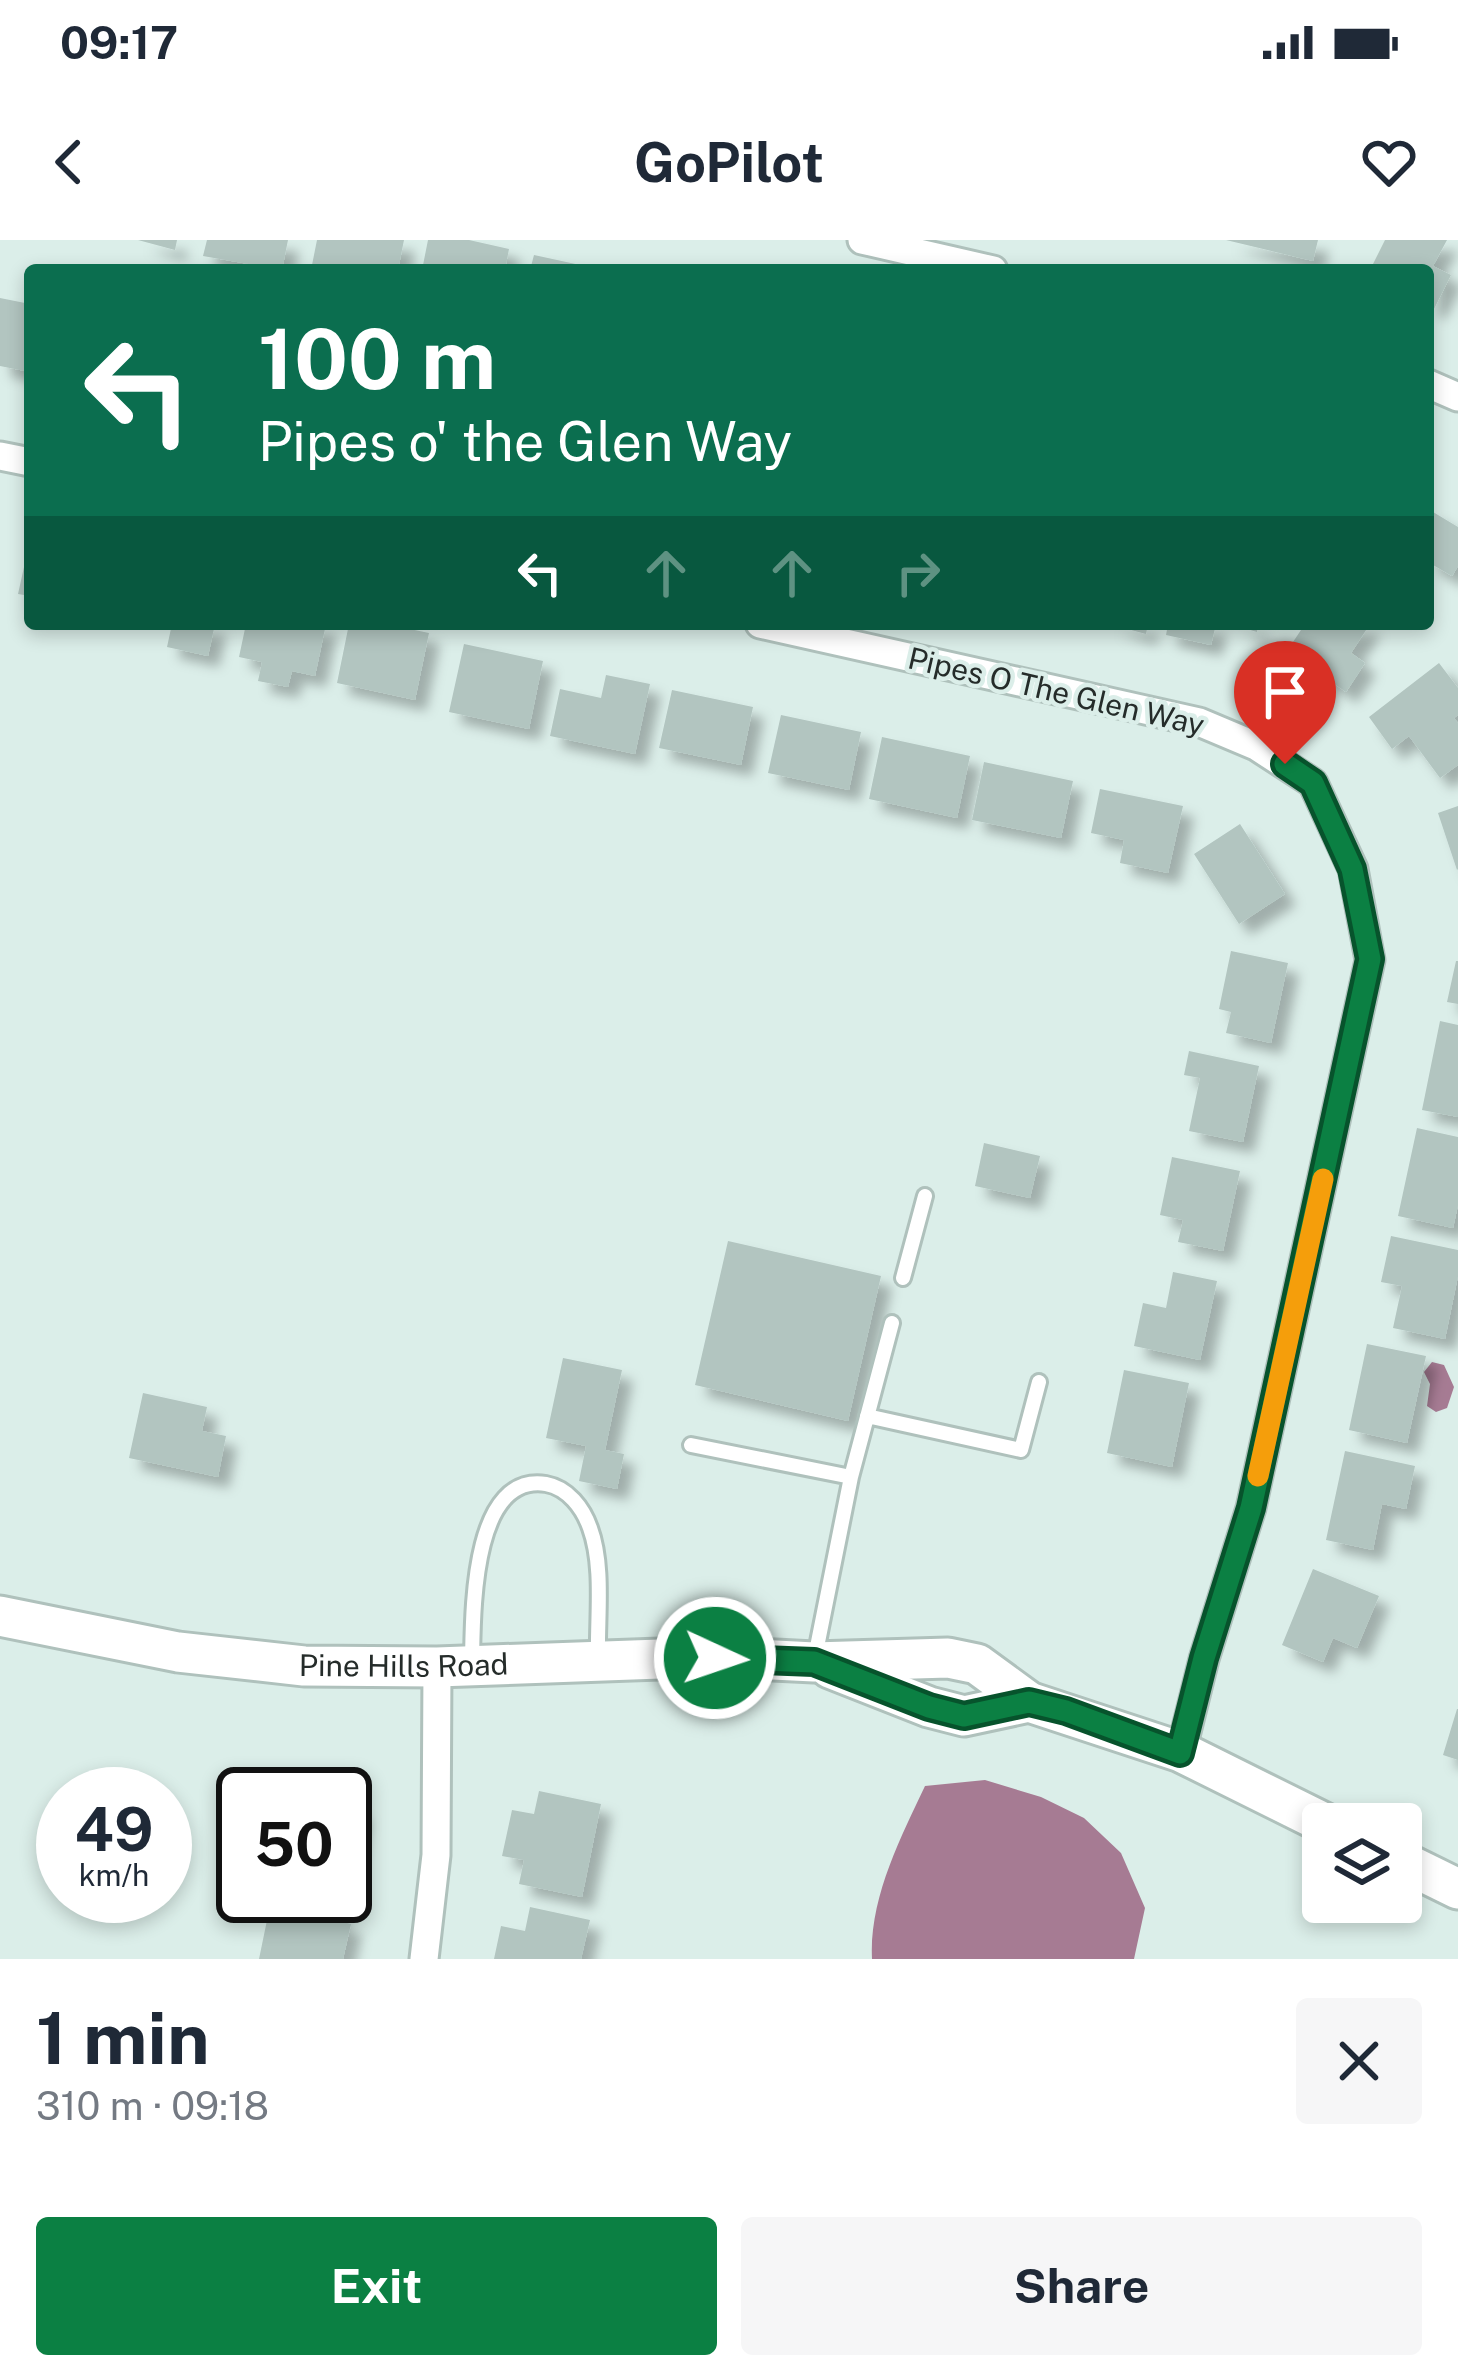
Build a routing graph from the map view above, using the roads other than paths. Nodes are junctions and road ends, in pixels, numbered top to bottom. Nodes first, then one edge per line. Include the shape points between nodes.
1 (862, 240) edge
2 (924, 254) edge
3 (967, 264) edge
4 (816, 630) edge
5 (853, 634) edge
6 (925, 1196) dead end
7 (903, 1278) dead end
8 (892, 1323) dead end
9 (1039, 1382) dead end
10 (867, 1416) junction
11 (691, 1444) dead end
12 (851, 1477) junction
13 (0, 1616) edge
14 (598, 1661) junction
15 (814, 1662) junction
16 (455, 1666) junction
17 (1180, 1753) junction
18 (1302, 1812) edge
19 (1422, 1871) edge
20 (1458, 1889) edge
21 (424, 1959) edge

1 - 2 street
2 - 3 street
4 - 5 street, Pipes O The Glen Way
5 - 17 street, Pipes O The Glen Way via 1199,722 1256,746 1313,783 1352,869 1370,959 1251,1508
6 - 7 lane
8 - 10 lane
9 - 10 lane via 1022,1450
10 - 12 lane
11 - 12 lane
12 - 15 lane
13 - 16 main road, Pine Hills Road via 178,1652 304,1666
14 - 15 main road, Pine Hills Road
14 - 16 main road, Pine Hills Road
14 - 16 lane via 592,1532 584,1512 549,1484 526,1484 491,1518
15 - 17 main road, Pine Hills Road via 977,1664 1029,1702
16 - 21 street
17 - 18 main road, Pine Hills Road
19 - 20 main road

